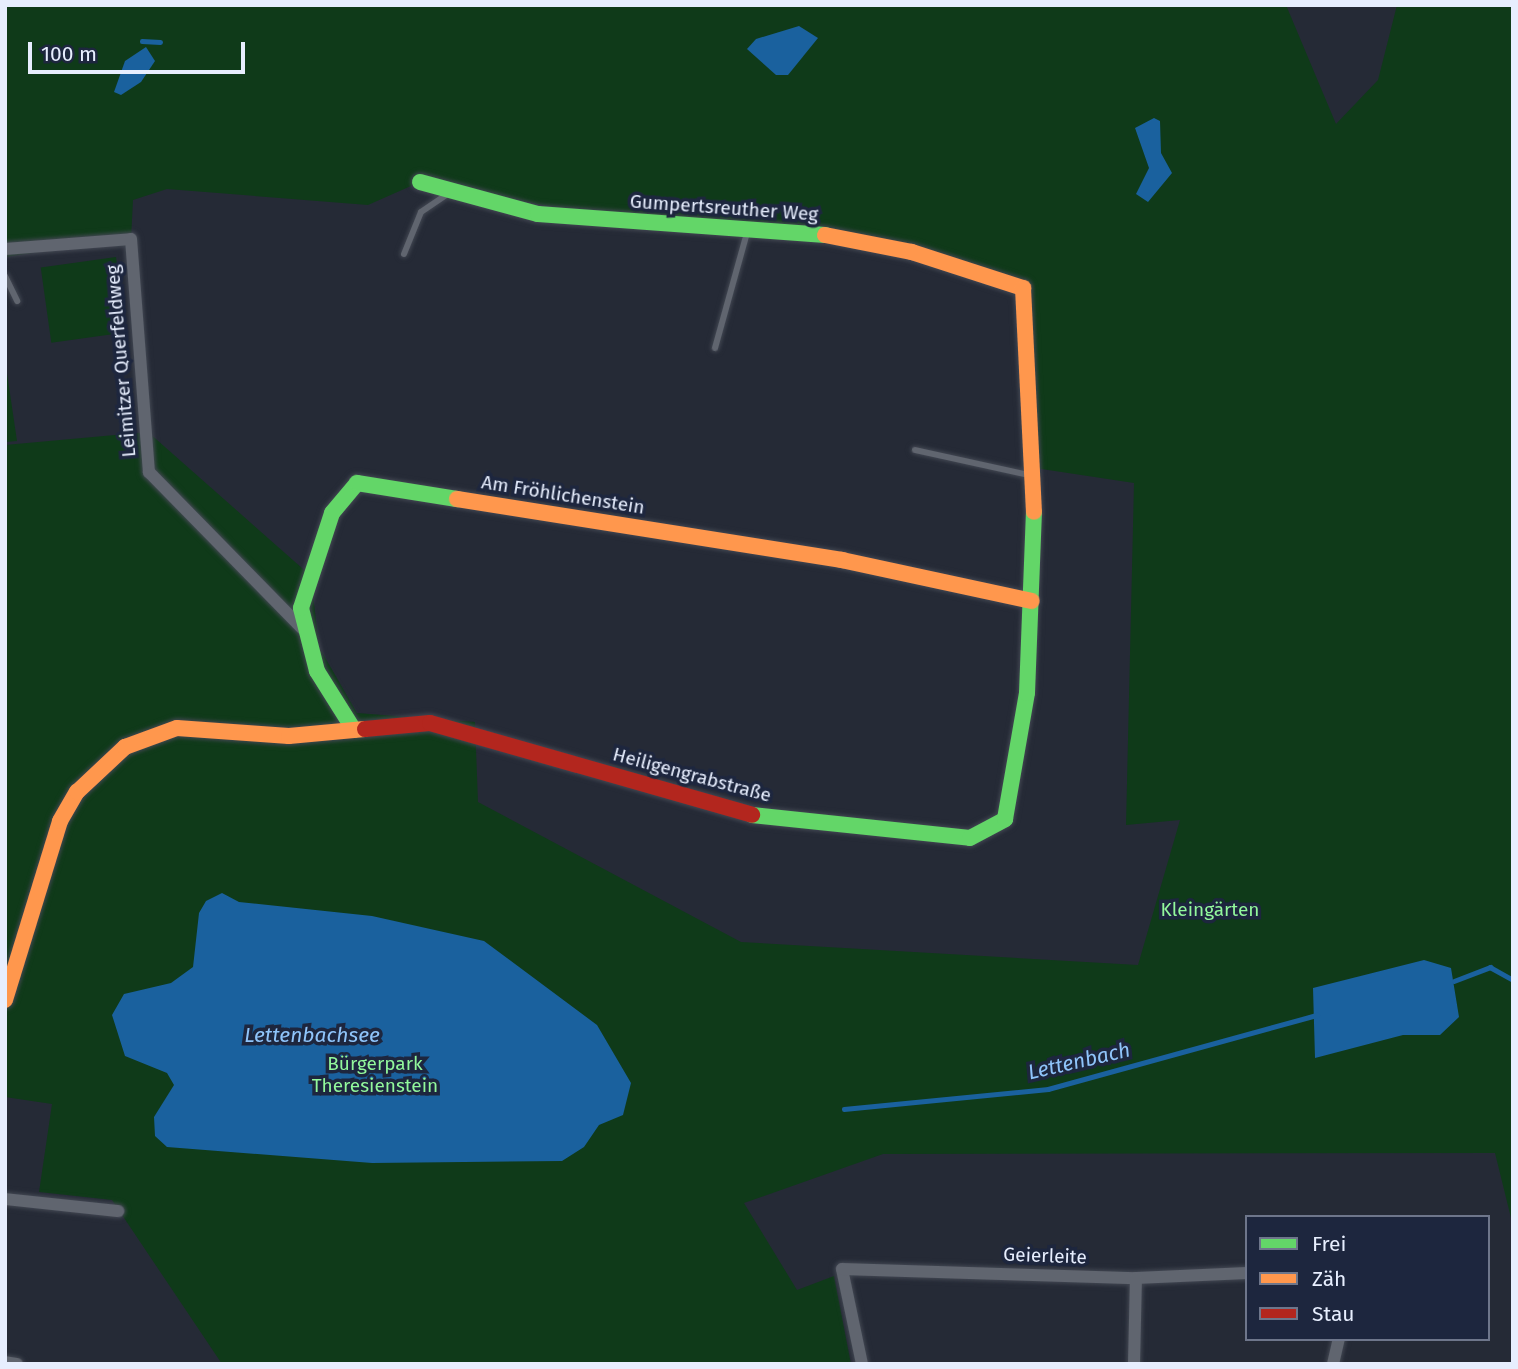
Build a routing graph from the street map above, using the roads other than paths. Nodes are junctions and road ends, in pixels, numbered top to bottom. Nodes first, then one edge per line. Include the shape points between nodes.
1 (420, 182) dead end
2 (453, 192) junction
3 (747, 232) junction
4 (5, 249) edge
5 (404, 254) dead end
6 (5, 276) edge
7 (1023, 288) joint
8 (17, 301) dead end
9 (715, 348) dead end
10 (915, 450) dead end
11 (1034, 477) junction
12 (1032, 601) junction
13 (302, 628) junction
14 (354, 730) junction
15 (5, 1000) edge
16 (5, 1199) edge
17 (118, 1211) dead end
18 (1245, 1273) edge
19 (1136, 1278) junction
20 (1339, 1341) edge
21 (5, 1362) edge
22 (17, 1364) edge
23 (862, 1364) edge
24 (1135, 1364) edge
25 (1333, 1364) edge

1 - 2 street, Gumpertsreuther Weg
2 - 3 street, Gumpertsreuther Weg via 538,215
2 - 5 lane via 421,212
3 - 7 street, Gumpertsreuther Weg via 823,235 912,252
3 - 9 lane
4 - 13 street, Leimitzer Querfeldweg via 131,239 149,472
6 - 8 lane
7 - 11 street, Heiligengrabstraße
10 - 11 lane
11 - 12 street, Heiligengrabstraße
12 - 13 street, Am Fröhlichenstein via 842,560 357,484 332,513 301,608
12 - 14 street, Heiligengrabstraße via 1011,806 992,831 970,838 758,817 430,723
13 - 14 street, Am Fröhlichenstein via 317,671
14 - 15 street, Heiligengrabstraße via 289,736 177,728 125,747 99,766 60,821
16 - 17 street
18 - 19 street, Geierleite
19 - 23 street, Geierleite via 842,1269
19 - 24 street
20 - 25 street
21 - 22 street

